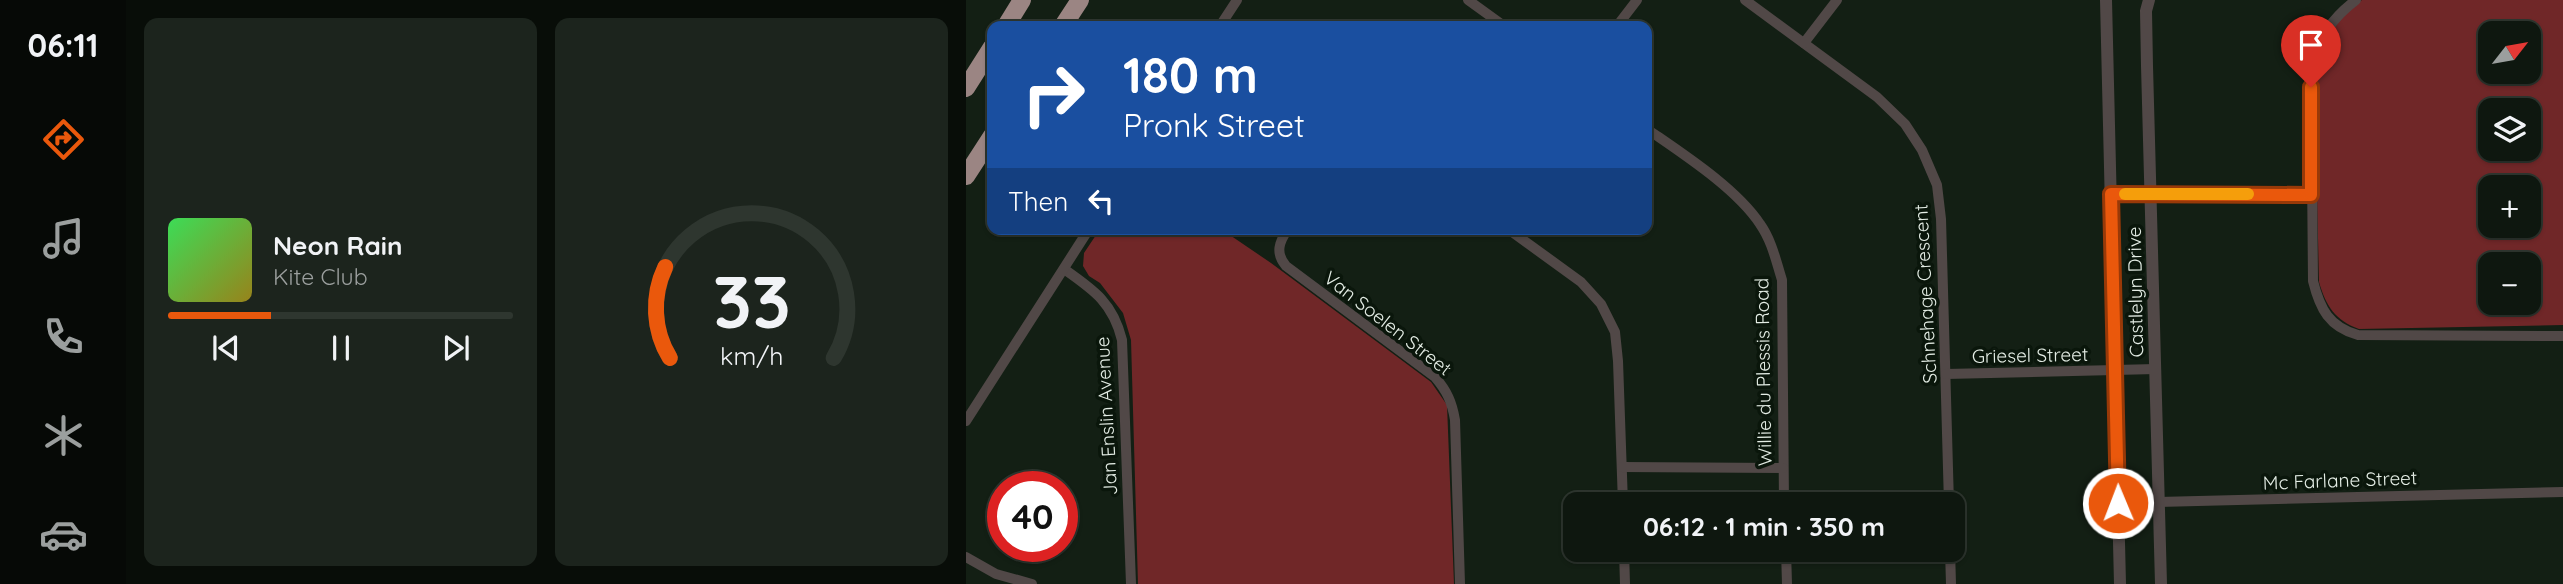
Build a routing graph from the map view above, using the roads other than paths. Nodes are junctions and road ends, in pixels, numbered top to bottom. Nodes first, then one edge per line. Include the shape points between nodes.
1 (1022, 0) edge
2 (1080, 0) edge
3 (1237, 0) edge
4 (1468, 0) edge
5 (1637, 0) edge
6 (1745, 0) edge
7 (1838, 0) edge
8 (2106, 0) edge
9 (2149, 0) edge
10 (2356, 0) edge
11 (1009, 21) edge
12 (1066, 21) edge
13 (1226, 21) edge
14 (1497, 21) edge
15 (1621, 21) edge
16 (1804, 43) junction
17 (987, 55) edge
18 (966, 88) edge
19 (1652, 133) edge
20 (987, 143) edge
21 (966, 176) edge
22 (2151, 193) junction
23 (2111, 194) junction
24 (2311, 195) junction
25 (1085, 235) edge
26 (1284, 235) edge
27 (1516, 235) edge
28 (1064, 269) junction
29 (2563, 336) edge
30 (2156, 369) junction
31 (2115, 370) junction
32 (1947, 374) junction
33 (966, 421) edge
34 (1622, 467) junction
35 (1783, 468) junction
36 (1623, 492) edge
37 (1784, 492) edge
38 (1949, 492) edge
39 (2563, 492) edge
40 (2118, 503) junction
41 (2159, 503) junction
42 (966, 558) edge
43 (1624, 562) edge
44 (1786, 562) edge
45 (1950, 562) edge
46 (1032, 584) edge
47 (1131, 584) edge
48 (1460, 584) edge
49 (1625, 584) edge
50 (1787, 584) edge
51 (1951, 584) edge
52 (2120, 584) edge
53 (2161, 584) edge

1 - 11 highway
2 - 12 highway
3 - 13 street
4 - 14 street
5 - 15 street
6 - 16 street, Schnehage Crescent
7 - 16 street
8 - 23 street, Castlelyn Drive
9 - 22 street, Castlelyn Drive
10 - 24 street via 2334,17 2311,63
16 - 32 street, Schnehage Crescent via 1877,97 1905,124 1922,150 1937,185 1941,219
17 - 18 highway
19 - 35 street, Willie du Plessis Road via 1744,203 1774,250 1782,281
20 - 21 highway
22 - 23 street
22 - 24 street
22 - 30 street, Castlelyn Drive
23 - 31 street, Castlelyn Drive
24 - 29 street via 2313,281 2319,304 2329,320 2344,331 2358,335
25 - 28 street
26 - 48 street, Van Soelen Street via 1279,254 1286,266 1435,377 1452,401
27 - 34 street via 1581,282 1601,304 1615,331
28 - 33 street
28 - 47 street, Jan Enslin Avenue via 1104,301 1114,314 1122,340
30 - 31 street, Griesel Street
30 - 41 street, Castlelyn Drive
31 - 32 street, Griesel Street
31 - 40 street, Castlelyn Drive
32 - 38 street, Schnehage Crescent
34 - 35 street
34 - 36 street
35 - 37 street, Willie du Plessis Road
39 - 41 street, Mc Farlane Street
40 - 41 street, Mc Farlane Street
40 - 52 street, Castlelyn Drive
41 - 53 street, Castlelyn Drive
42 - 46 street via 996,574
43 - 49 street
44 - 50 street
45 - 51 street

